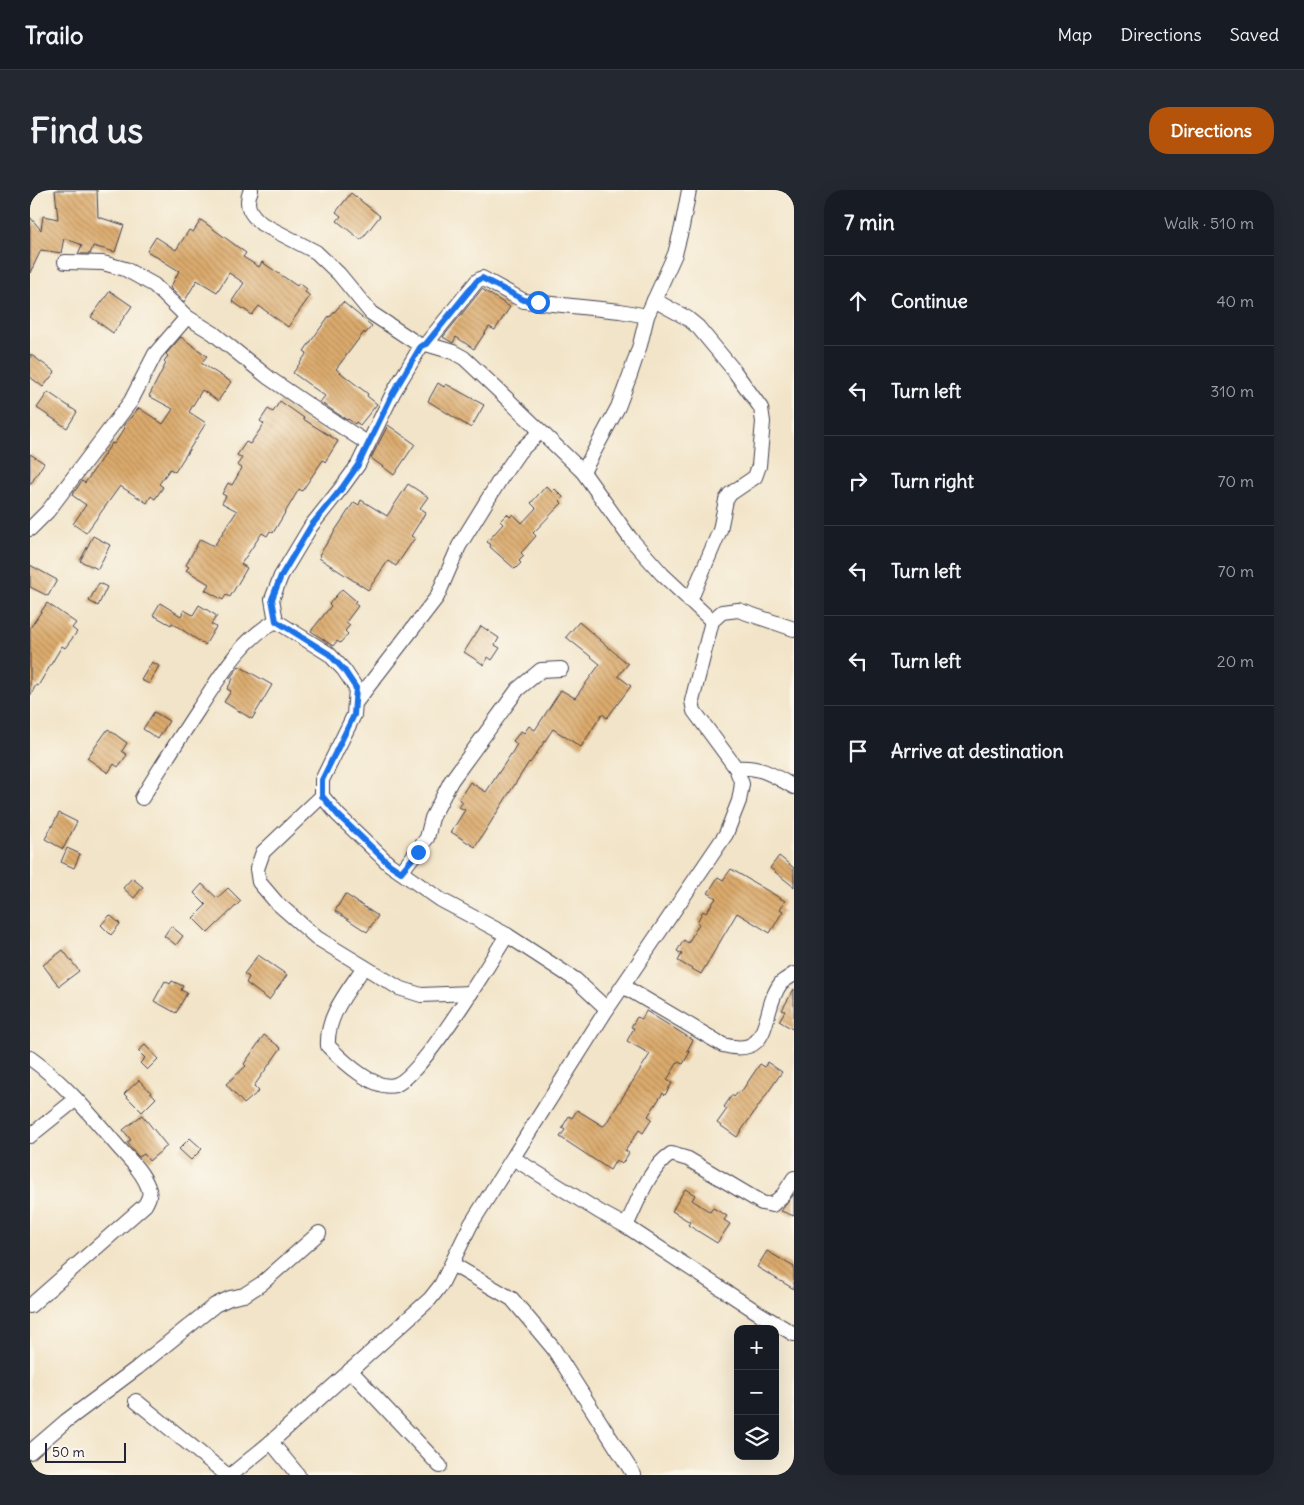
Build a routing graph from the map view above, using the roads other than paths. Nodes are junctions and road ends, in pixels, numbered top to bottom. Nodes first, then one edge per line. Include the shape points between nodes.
1 (251, 190) edge
2 (688, 190) edge
3 (65, 262) dead end
4 (654, 300) junction
5 (647, 316) junction
6 (187, 317) junction
7 (424, 345) junction
8 (540, 432) junction
9 (368, 443) junction
10 (583, 472) junction
11 (30, 529) edge
12 (690, 601) junction
13 (276, 621) junction
14 (712, 621) junction
15 (794, 629) edge
16 (561, 669) dead end
17 (356, 702) junction
18 (736, 768) junction
19 (794, 787) edge
20 (322, 796) junction
21 (142, 798) dead end
22 (401, 872) junction
23 (506, 935) junction
24 (364, 967) junction
25 (794, 974) edge
26 (623, 986) junction
27 (471, 993) junction
28 (607, 1009) junction
29 (30, 1058) edge
30 (75, 1100) junction
31 (30, 1136) edge
32 (514, 1158) junction
33 (794, 1178) edge
34 (626, 1226) junction
35 (318, 1234) dead end
36 (452, 1264) junction
37 (30, 1306) edge
38 (794, 1334) edge
39 (350, 1370) junction
40 (136, 1401) dead end
41 (272, 1442) junction
42 (30, 1452) edge
43 (440, 1466) dead end
44 (229, 1475) edge
45 (298, 1475) edge
46 (634, 1475) edge

1 - 7 street via 248,206 256,219 316,252 371,313
2 - 4 street via 675,254
3 - 6 street via 102,263 125,269 154,285
4 - 5 street
4 - 12 street via 698,327 761,408 764,422 755,477 726,500 720,530
5 - 7 street via 524,300 482,278
5 - 10 street via 618,407
6 - 9 street via 213,333 269,378
6 - 11 street via 155,354 130,401 48,511
7 - 8 street via 464,358
7 - 9 street via 393,393
8 - 10 street
8 - 17 street via 518,452 501,478 459,546 437,597
9 - 13 street via 358,465 311,526 281,576 272,599
10 - 12 street via 630,538
12 - 14 street
13 - 17 street via 329,654 356,688
13 - 21 street via 261,629 235,656
14 - 15 street via 722,612 738,610
14 - 18 street via 692,701 694,711
16 - 22 street via 541,670 518,689 451,781 432,818 427,838
17 - 20 street via 354,715 322,780
18 - 19 street via 750,766 765,770
18 - 26 street via 742,784 726,834
20 - 22 street via 338,815
20 - 24 street via 263,852 257,869 259,882 276,902 317,938
22 - 23 street via 442,900
23 - 27 street
23 - 28 street via 576,980
24 - 27 street via 410,993
24 - 27 street via 332,1018 328,1046 365,1077 381,1085 396,1085 405,1079
25 - 26 street via 782,982 772,1001 761,1038 736,1049 723,1045
26 - 28 street
28 - 32 street
29 - 30 street
30 - 31 street
30 - 37 street via 142,1175 150,1197 145,1205
32 - 34 street
32 - 36 street via 471,1224
33 - 34 street via 772,1205 762,1203 688,1159 671,1154 661,1160
34 - 38 street
35 - 42 street via 261,1284 244,1295 215,1305
36 - 39 street via 430,1299
36 - 46 street via 512,1299 553,1348
39 - 41 street
39 - 43 street
40 - 44 street
41 - 44 street
41 - 45 street

